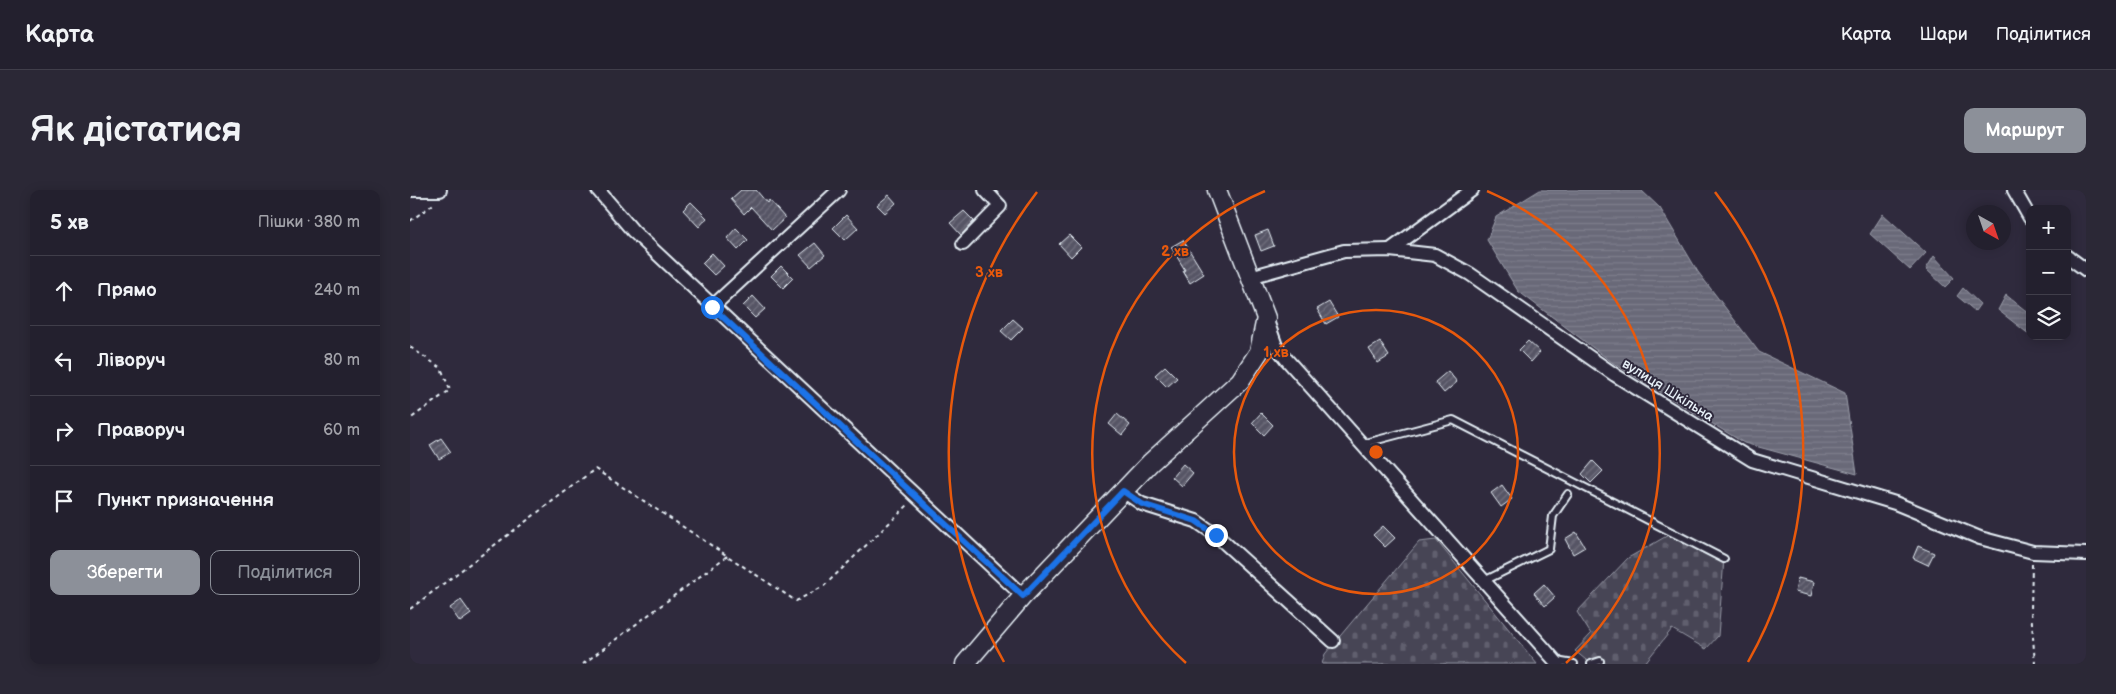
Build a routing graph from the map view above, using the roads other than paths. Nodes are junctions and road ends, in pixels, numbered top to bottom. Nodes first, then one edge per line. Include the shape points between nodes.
1 (411, 190) edge
2 (598, 190) edge
3 (839, 190) edge
4 (985, 190) edge
5 (1217, 190) edge
6 (1472, 190) edge
7 (2014, 190) edge
8 (439, 195) edge
9 (2026, 211) edge
10 (963, 244) dead end
11 (1390, 250) junction
12 (2071, 259) edge
13 (2086, 270) edge
14 (1250, 276) junction
15 (712, 307) junction
16 (1266, 318) junction
17 (1362, 444) junction
18 (1123, 491) junction
19 (1568, 494) dead end
20 (2086, 554) edge
21 (1724, 559) dead end
22 (1484, 581) junction
23 (1023, 596) junction
24 (1333, 641) dead end
25 (1600, 661) dead end
26 (1556, 662) edge
27 (965, 664) edge
28 (1574, 664) edge
29 (1591, 664) edge

1 - 8 street
2 - 15 street via 632,231
3 - 15 street
4 - 10 street via 1000,206
5 - 14 street
6 - 11 street
7 - 9 street
11 - 14 street, вулиця Шкільна via 1344,251
11 - 20 street, вулиця Шкільна via 1435,255 1470,274 1615,375 1752,460 1894,503 1980,538 2033,552
12 - 13 street
14 - 16 street
15 - 23 street
16 - 17 street via 1276,346
16 - 18 street via 1259,352 1240,381
17 - 21 lane via 1453,420
17 - 22 street
18 - 23 street
18 - 24 street via 1142,504 1196,521 1216,535
19 - 22 lane via 1553,516 1549,550
22 - 26 street
23 - 27 street
25 - 29 lane
26 - 28 lane

